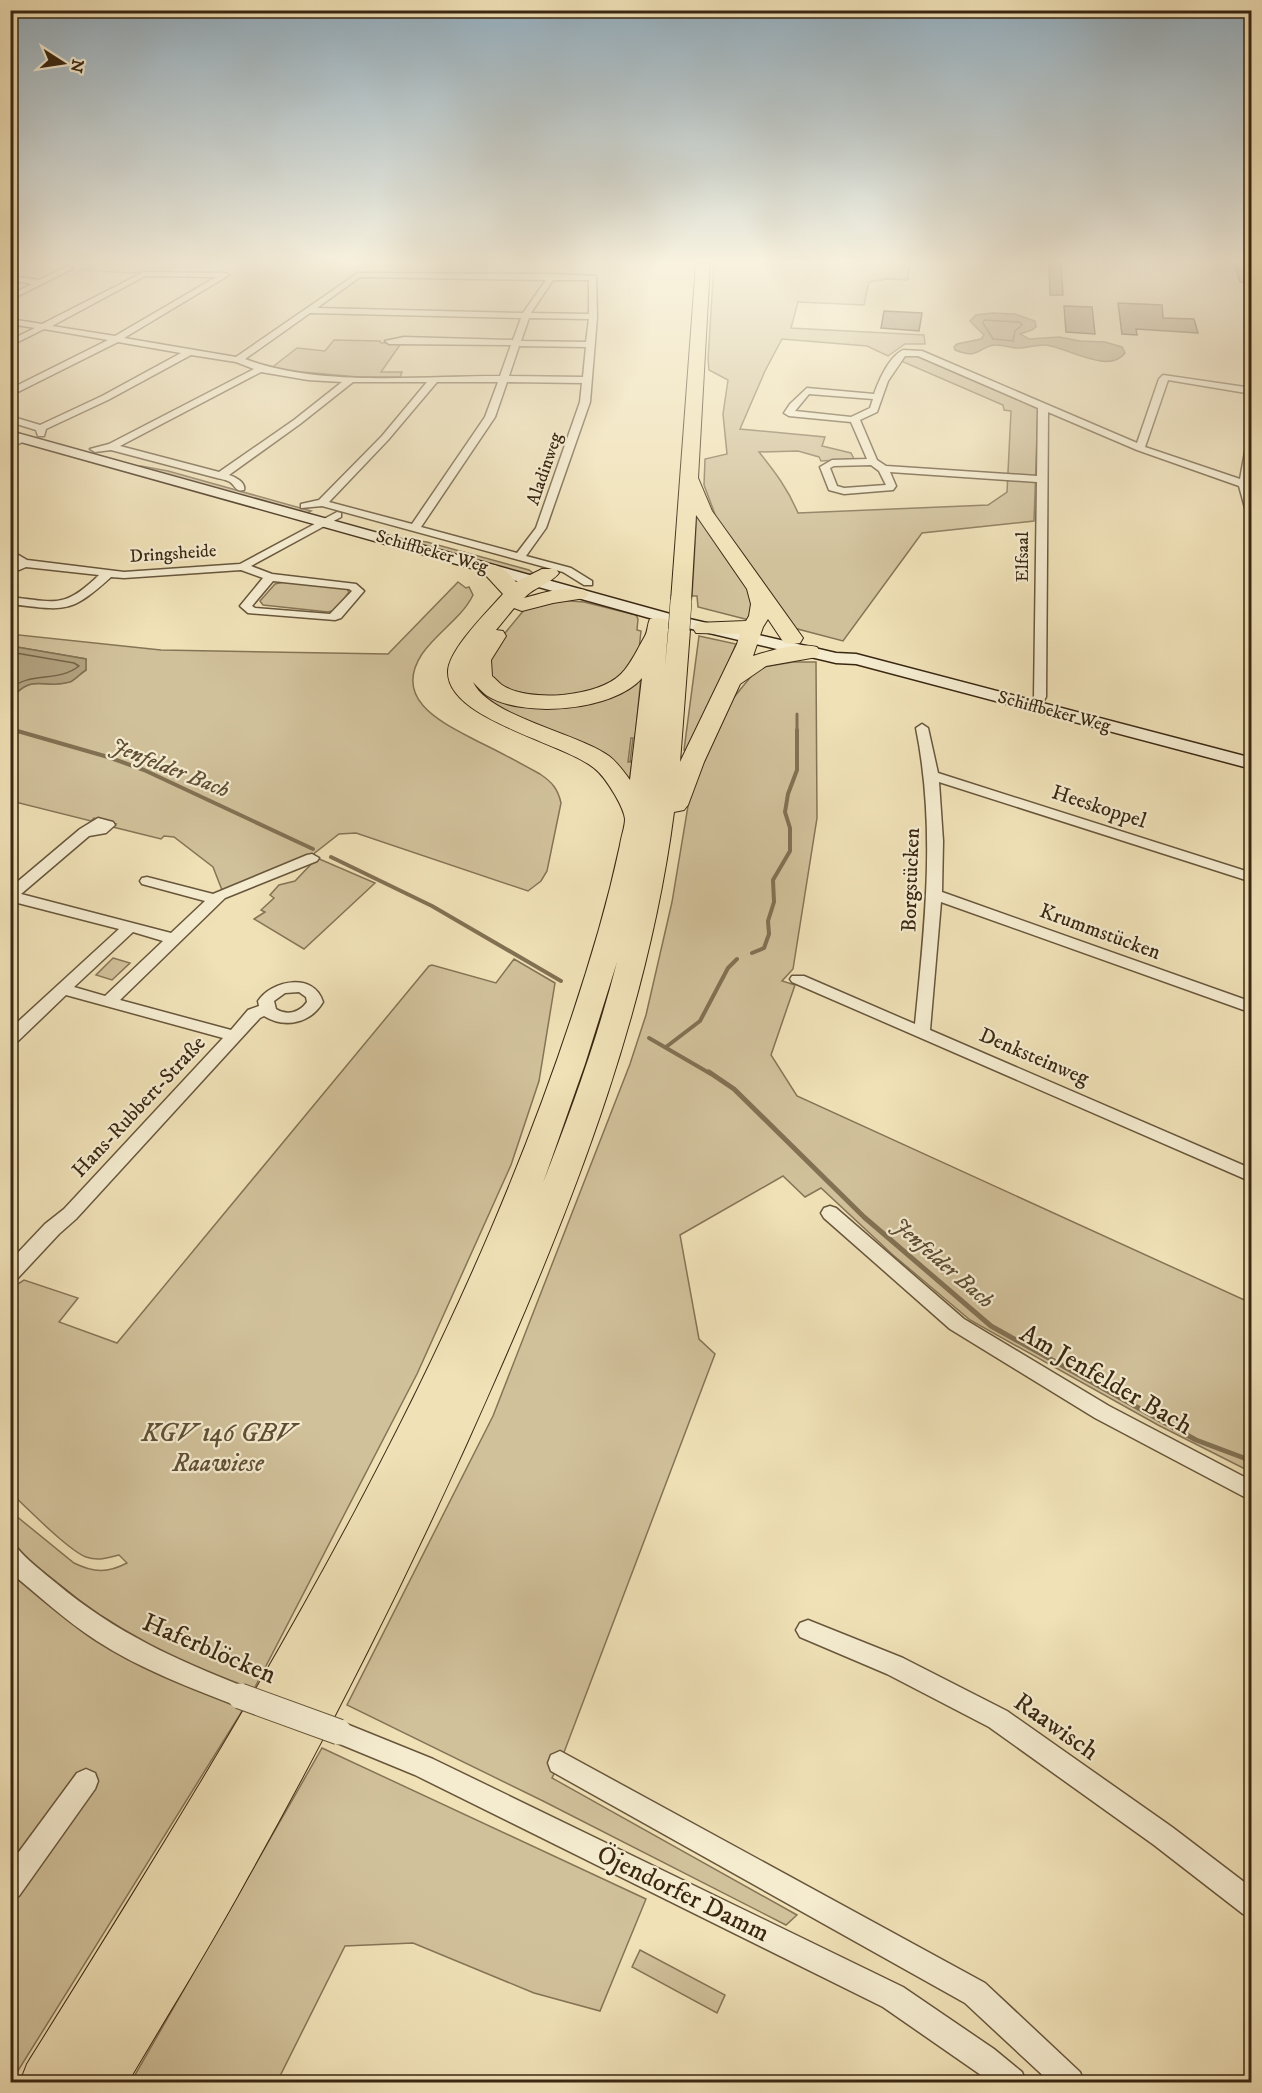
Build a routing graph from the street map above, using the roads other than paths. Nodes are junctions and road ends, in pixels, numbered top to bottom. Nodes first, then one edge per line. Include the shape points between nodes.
1 (72, 362) edge
2 (171, 362) edge
3 (241, 362) edge
4 (509, 362) edge
5 (588, 362) edge
6 (681, 362) edge
7 (697, 362) edge
8 (896, 362) edge
9 (944, 362) edge
10 (258, 370) junction
11 (434, 379) junction
12 (503, 379) junction
13 (350, 380) junction
14 (586, 380) junction
15 (1251, 392) edge
16 (10, 393) edge
17 (878, 397) junction
18 (1043, 406) junction
19 (677, 408) dead end
20 (10, 420) edge
21 (855, 420) junction
22 (10, 426) edge
23 (41, 431) junction
24 (17, 437) edge
25 (1251, 441) edge
26 (10, 445) edge
27 (111, 447) junction
28 (1140, 448) junction
29 (95, 449) junction
30 (873, 462) junction
31 (147, 463) junction
32 (123, 466) junction
33 (883, 469) junction
34 (221, 476) junction
35 (689, 476) junction
36 (1042, 479) junction
37 (1244, 484) junction
38 (240, 488) junction
39 (321, 503) junction
40 (305, 506) junction
41 (1251, 515) edge
42 (331, 518) junction
43 (415, 528) junction
44 (10, 553) edge
45 (519, 557) junction
46 (24, 562) junction
47 (242, 567) junction
48 (490, 568) joint
49 (10, 571) edge
50 (107, 574) junction
51 (270, 577) junction
52 (533, 588) junction
53 (583, 589) junction
54 (757, 590) junction
55 (10, 600) edge
56 (665, 628) junction
57 (704, 628) joint
58 (751, 633) junction
59 (792, 638) junction
60 (809, 652) junction
61 (856, 659) junction
62 (733, 679) junction
63 (1034, 706) junction
64 (922, 728) dead end
65 (1251, 764) edge
66 (933, 776) junction
67 (638, 817) junction
68 (85, 832) dead end
69 (657, 849) junction
70 (312, 858) dead end
71 (1251, 878) edge
72 (147, 881) dead end
73 (935, 895) junction
74 (10, 896) edge
75 (214, 899) junction
76 (130, 927) junction
77 (174, 939) junction
78 (798, 979) dead end
79 (63, 989) junction
80 (108, 1002) junction
81 (1251, 1008) edge
82 (267, 1009) dead end
83 (921, 1033) junction
84 (234, 1036) junction
85 (10, 1039) edge
86 (1251, 1176) edge
87 (830, 1213) dead end
88 (10, 1274) edge
89 (1251, 1492) edge
90 (10, 1556) edge
91 (808, 1630) dead end
92 (339, 1732) joint
93 (560, 1763) dead end
94 (86, 1781) dead end
95 (10, 1887) edge
96 (1251, 1905) edge
97 (45, 2082) edge
98 (100, 2082) edge
99 (1012, 2082) edge
100 (1070, 2082) edge

1 - 16 street
2 - 23 street
3 - 10 street
4 - 12 street
5 - 14 street, Aladinweg
6 - 19 highway
7 - 35 highway
8 - 17 street
9 - 18 street
10 - 13 street
10 - 27 street
11 - 12 street
11 - 13 street
11 - 39 street via 385,438
12 - 14 street
12 - 43 street via 486,425
13 - 34 street
14 - 45 street, Aladinweg via 585,402 549,508 532,543
15 - 28 street via 1172,377 1162,380
17 - 21 street via 874,410
17 - 21 street via 807,392 789,413
18 - 28 street
18 - 36 street, Elfsaal
20 - 23 street, Schiffbeker Weg
21 - 30 street
22 - 23 main road, Schiffbeker Weg
23 - 24 main road
23 - 29 main road, Schiffbeker Weg
24 - 26 street
24 - 32 main road, Schiffbeker Weg
25 - 37 street
27 - 29 street, Schiffbeker Weg
27 - 34 street, Schiffbeker Weg
28 - 37 street
29 - 31 main road, Schiffbeker Weg
30 - 33 street
30 - 33 street via 832,462 825,468 834,488 844,491 889,488
31 - 32 main road
31 - 38 main road, Schiffbeker Weg
32 - 42 main road, Schiffbeker Weg
33 - 36 street
34 - 38 street, Schiffbeker Weg via 234,480
35 - 54 highway via 703,511
35 - 56 highway, bridge
36 - 63 street, Elfsaal via 1040,698
37 - 41 street
38 - 40 main road, Schiffbeker Weg
39 - 40 street, Schiffbeker Weg
39 - 43 street, Schiffbeker Weg
40 - 42 main road, Schiffbeker Weg
42 - 47 street, Dringsheide
42 - 48 main road, Schiffbeker Weg
42 - 52 main road, Schiffbeker Weg
43 - 45 street, Schiffbeker Weg
44 - 46 street, Dringsheide
45 - 53 street, Schiffbeker Weg via 567,570
46 - 49 street
46 - 50 street, Dringsheide
47 - 50 street, Dringsheide
47 - 51 street, Dringsheide
48 - 52 highway via 507,584
50 - 55 street, Dringsheide via 71,603
51 - 51 street, Dringsheide via 247,609 331,618 358,591 352,586
52 - 53 main road, Schiffbeker Weg
52 - 53 highway via 552,597
52 - 56 highway via 482,653 479,668 490,686 523,700 574,701 618,688 630,678
52 - 67 highway via 471,645 460,663 459,682 466,693 489,710 576,746 601,761 622,784
53 - 57 main road, Schiffbeker Weg
53 - 58 main road, Schiffbeker Weg
54 - 58 highway via 760,616
54 - 59 highway
56 - 67 highway
56 - 69 highway via 667,784
57 - 58 highway
58 - 59 main road, Schiffbeker Weg
58 - 60 main road, Schiffbeker Weg
58 - 62 highway
59 - 61 main road, Schiffbeker Weg
60 - 61 main road, Schiffbeker Weg
60 - 62 highway via 765,658
61 - 63 main road, Schiffbeker Weg
62 - 69 highway via 692,762
63 - 65 main road, Schiffbeker Weg
64 - 66 street, Borgstücken
66 - 71 street, Heeskoppel
66 - 73 street, Borgstücken
67 - 97 highway via 606,958 529,1182 471,1314 401,1463 292,1670
68 - 74 street
69 - 98 highway via 632,962 612,1030 559,1185 494,1342 436,1469 329,1681 232,1860
70 - 75 street
72 - 75 street
73 - 81 street, Krummstücken
73 - 83 street, Borgstücken
74 - 76 street
75 - 77 street
76 - 77 street
76 - 79 street
77 - 80 street
78 - 83 street, Denksteinweg
79 - 80 street, Hans-Rubbert-Straße
79 - 85 street
80 - 84 street, Hans-Rubbert-Straße
82 - 84 street via 254,1014
83 - 86 street, Denksteinweg
84 - 88 street, Hans-Rubbert-Straße
87 - 89 street, Am Jenfelder Bach via 957,1324 1102,1412
90 - 92 street, Haferblöcken, bridge via 87,1622 134,1651 178,1672
91 - 96 street, Raawisch via 895,1666 998,1719
92 - 99 street, Öjendorfer Damm via 424,1767 892,1997
93 - 100 street via 975,1994
94 - 95 street

